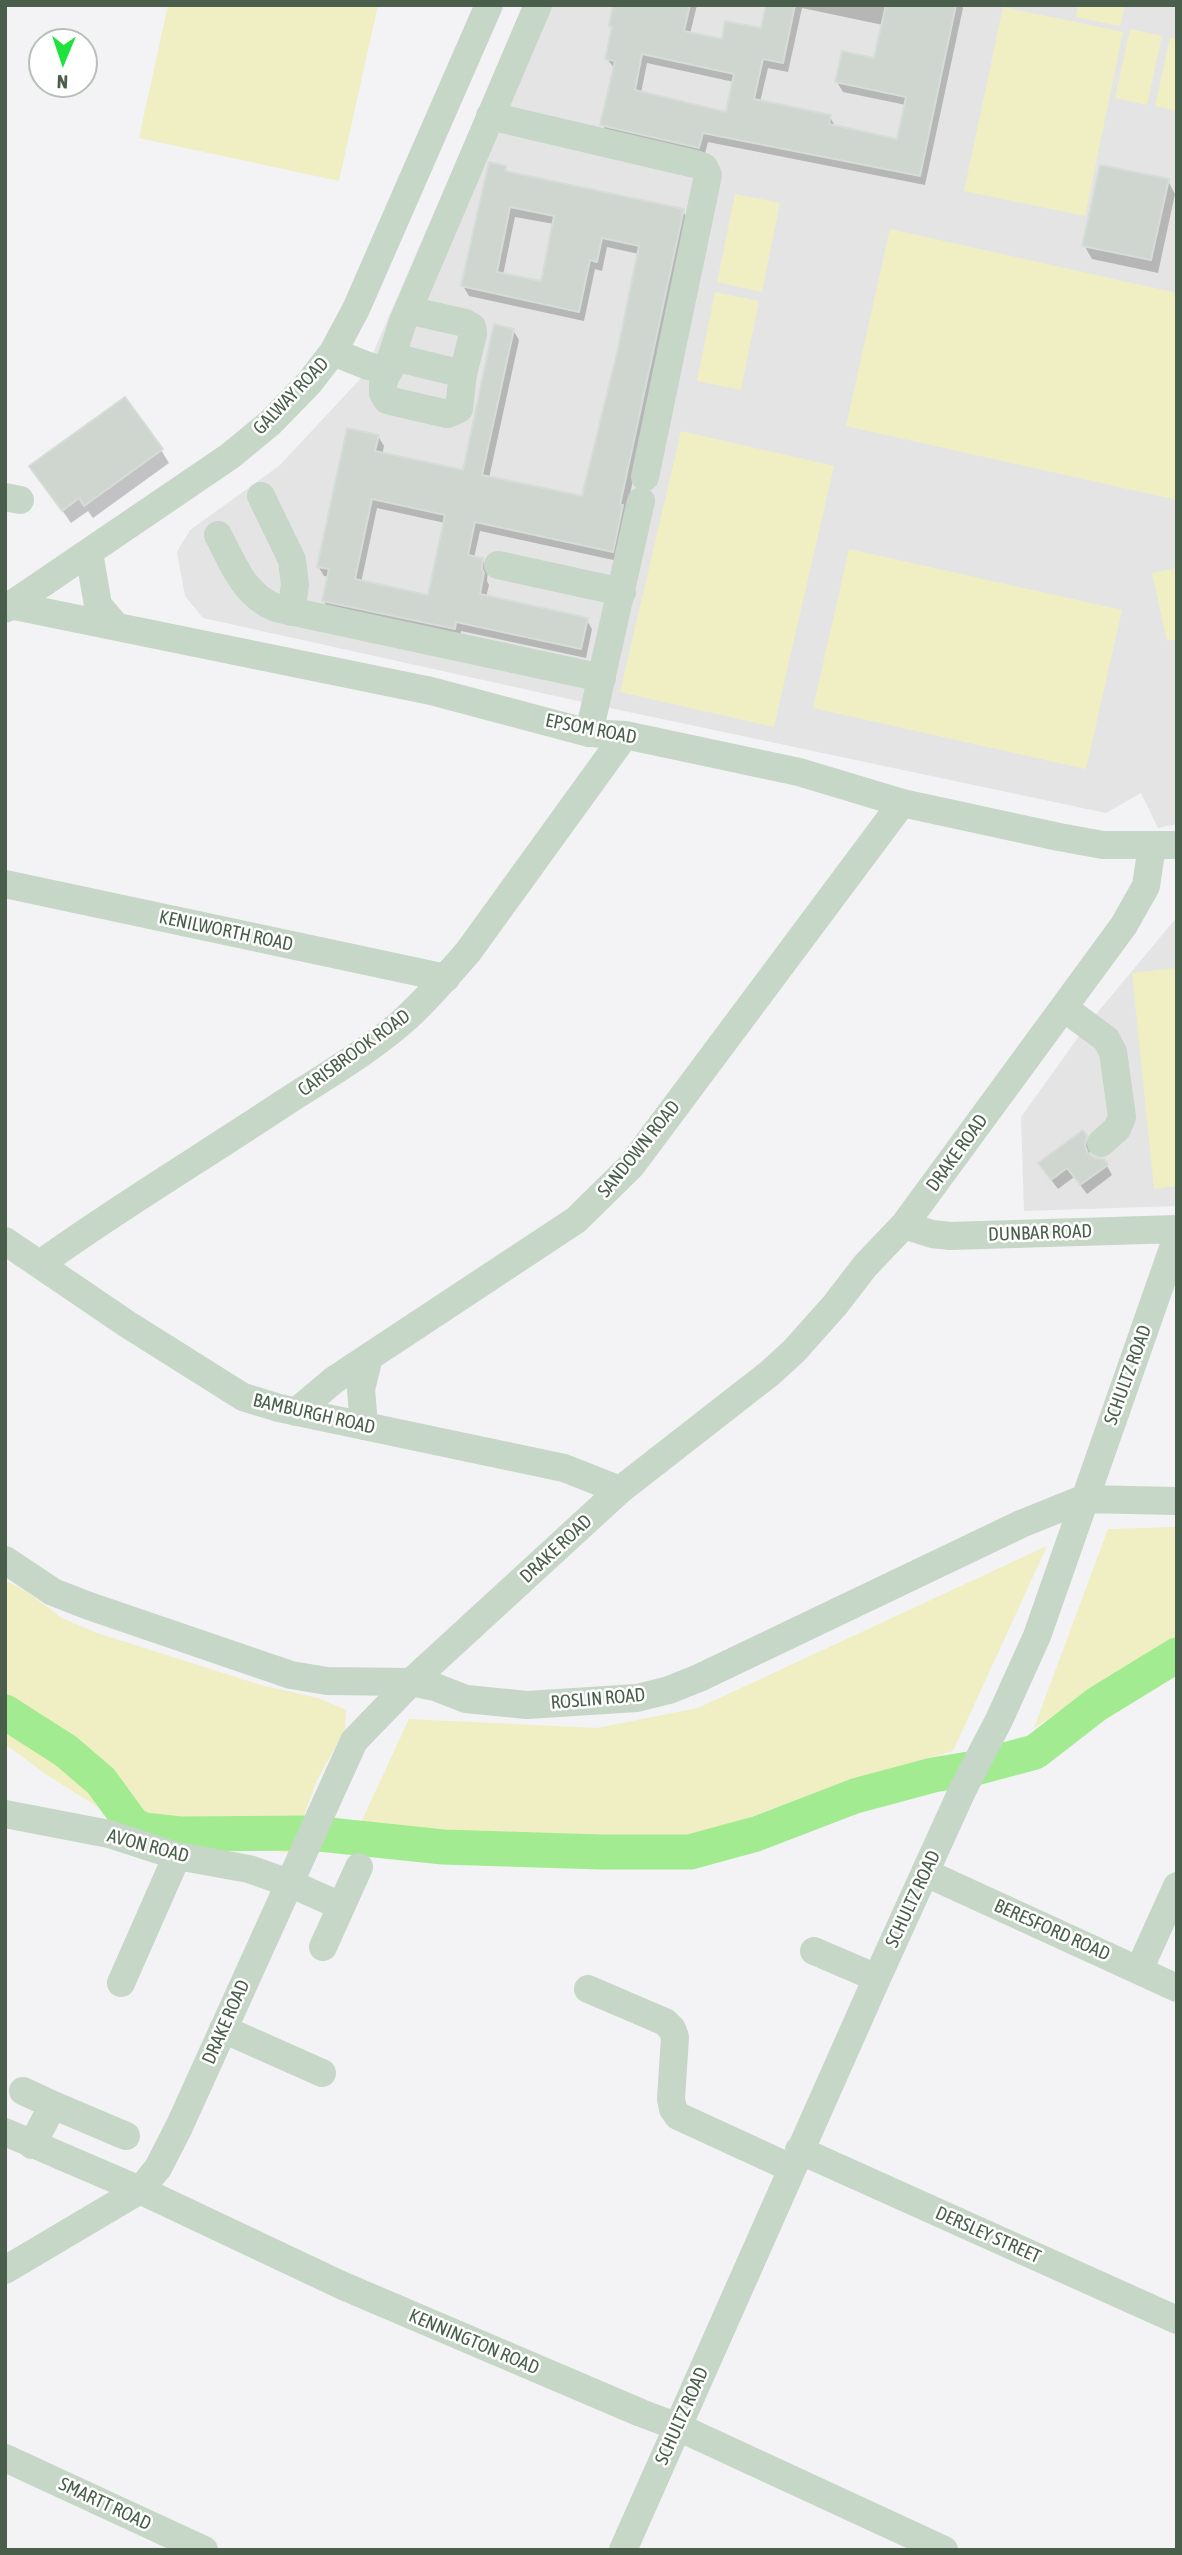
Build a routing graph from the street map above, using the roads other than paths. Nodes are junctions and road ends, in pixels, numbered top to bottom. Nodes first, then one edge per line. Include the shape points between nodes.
1 (489, 5) edge
2 (538, 5) edge
3 (490, 116) junction
4 (408, 310) junction
5 (333, 352) junction
6 (391, 364) junction
7 (463, 374) junction
8 (261, 496) dead end
9 (218, 535) dead end
10 (89, 553) junction
11 (498, 565) dead end
12 (622, 592) junction
13 (7, 606) edge
14 (291, 612) junction
15 (115, 625) junction
16 (602, 678) junction
17 (589, 733) junction
18 (625, 735) junction
19 (902, 803) junction
20 (1164, 846) edge
21 (5, 884) edge
22 (446, 978) junction
23 (1064, 1008) junction
24 (1101, 1143) dead end
25 (904, 1225) junction
26 (1177, 1229) edge
27 (1177, 1237) edge
28 (5, 1241) edge
29 (40, 1264) junction
30 (369, 1357) junction
31 (296, 1412) junction
32 (364, 1426) junction
33 (620, 1490) junction
34 (1083, 1499) junction
35 (1177, 1501) edge
36 (5, 1560) edge
37 (411, 1682) junction
38 (5, 1814) edge
39 (177, 1856) junction
40 (359, 1867) dead end
41 (926, 1873) junction
42 (289, 1883) junction
43 (1177, 1886) edge
44 (341, 1906) junction
45 (323, 1947) dead end
46 (814, 1951) dead end
47 (1139, 1970) junction
48 (877, 1978) junction
49 (121, 1983) dead end
50 (1177, 1988) edge
51 (588, 1989) dead end
52 (223, 2029) junction
53 (322, 2073) dead end
54 (23, 2091) dead end
55 (53, 2105) junction
56 (5, 2132) edge
57 (127, 2136) dead end
58 (32, 2145) junction
59 (795, 2159) junction
60 (140, 2190) junction
61 (5, 2270) edge
62 (1177, 2320) edge
63 (678, 2427) junction
64 (5, 2458) edge
65 (204, 2550) edge
66 (623, 2550) edge
67 (944, 2550) edge

1 - 5 street, GALWAY ROAD
2 - 3 street
3 - 4 street
3 - 12 street via 695,164 704,167 708,175
4 - 6 street
4 - 7 street via 472,327
5 - 6 street via 368,366
5 - 10 street, GALWAY ROAD via 270,424
6 - 7 street
6 - 7 street via 383,384 387,400 447,414 458,409
8 - 14 street via 292,560
9 - 14 street via 247,589 267,604
10 - 13 street, GALWAY ROAD
10 - 15 street via 98,605
11 - 12 street
12 - 16 street
13 - 15 street, EPSOM ROAD
14 - 16 street
15 - 17 street, EPSOM ROAD via 431,691
16 - 17 street
17 - 18 street, EPSOM ROAD
18 - 19 street, EPSOM ROAD via 799,772
18 - 22 street, CARISBROOK ROAD
19 - 20 street, EPSOM ROAD via 1103,845
19 - 30 street, SANDOWN ROAD via 631,1166 592,1206 526,1255
20 - 23 street, DRAKE ROAD via 1138,901
21 - 22 street, KENILWORTH ROAD
22 - 29 street, CARISBROOK ROAD via 402,1022 359,1054
23 - 24 street via 1106,1039 1113,1052 1122,1117 1117,1129
23 - 25 street, DRAKE ROAD
25 - 26 street, DUNBAR ROAD via 950,1236
25 - 33 street, DRAKE ROAD via 794,1351
27 - 34 street, SCHULTZ ROAD
28 - 29 street, BAMBURGH ROAD
29 - 31 street, BAMBURGH ROAD via 243,1397
30 - 31 street, SANDOWN ROAD
30 - 32 street via 361,1389
31 - 32 street, BAMBURGH ROAD
32 - 33 street, BAMBURGH ROAD via 564,1468
33 - 37 street, DRAKE ROAD
34 - 35 street, ROSLIN ROAD
34 - 37 street, ROSLIN ROAD via 669,1690 637,1698 527,1705 466,1699
34 - 41 street, SCHULTZ ROAD via 1037,1636
36 - 37 street, ROSLIN ROAD via 53,1592 291,1675 327,1681
37 - 42 street, DRAKE ROAD via 354,1741
38 - 39 street, AVON ROAD via 109,1834
39 - 42 street, AVON ROAD via 249,1869
39 - 49 street
40 - 44 street
41 - 47 street, BERESFORD ROAD
41 - 48 street, SCHULTZ ROAD
42 - 44 street, AVON ROAD
42 - 52 street, DRAKE ROAD
43 - 47 street
44 - 45 street
46 - 48 street
47 - 50 street, BERESFORD ROAD
48 - 59 street, SCHULTZ ROAD
51 - 59 street, DERSLEY STREET via 672,2028 671,2099 678,2116
52 - 53 street
52 - 60 street, DRAKE ROAD via 170,2146
54 - 55 street
55 - 57 street
55 - 58 street
56 - 58 street, KENNINGTON ROAD
58 - 60 street, KENNINGTON ROAD
59 - 62 street, DERSLEY STREET
59 - 63 street, SCHULTZ ROAD
60 - 61 street, DRAKE ROAD
60 - 63 street, KENNINGTON ROAD via 341,2285
63 - 66 street, SCHULTZ ROAD
63 - 67 street, KENNINGTON ROAD
64 - 65 street, SMARTT ROAD

